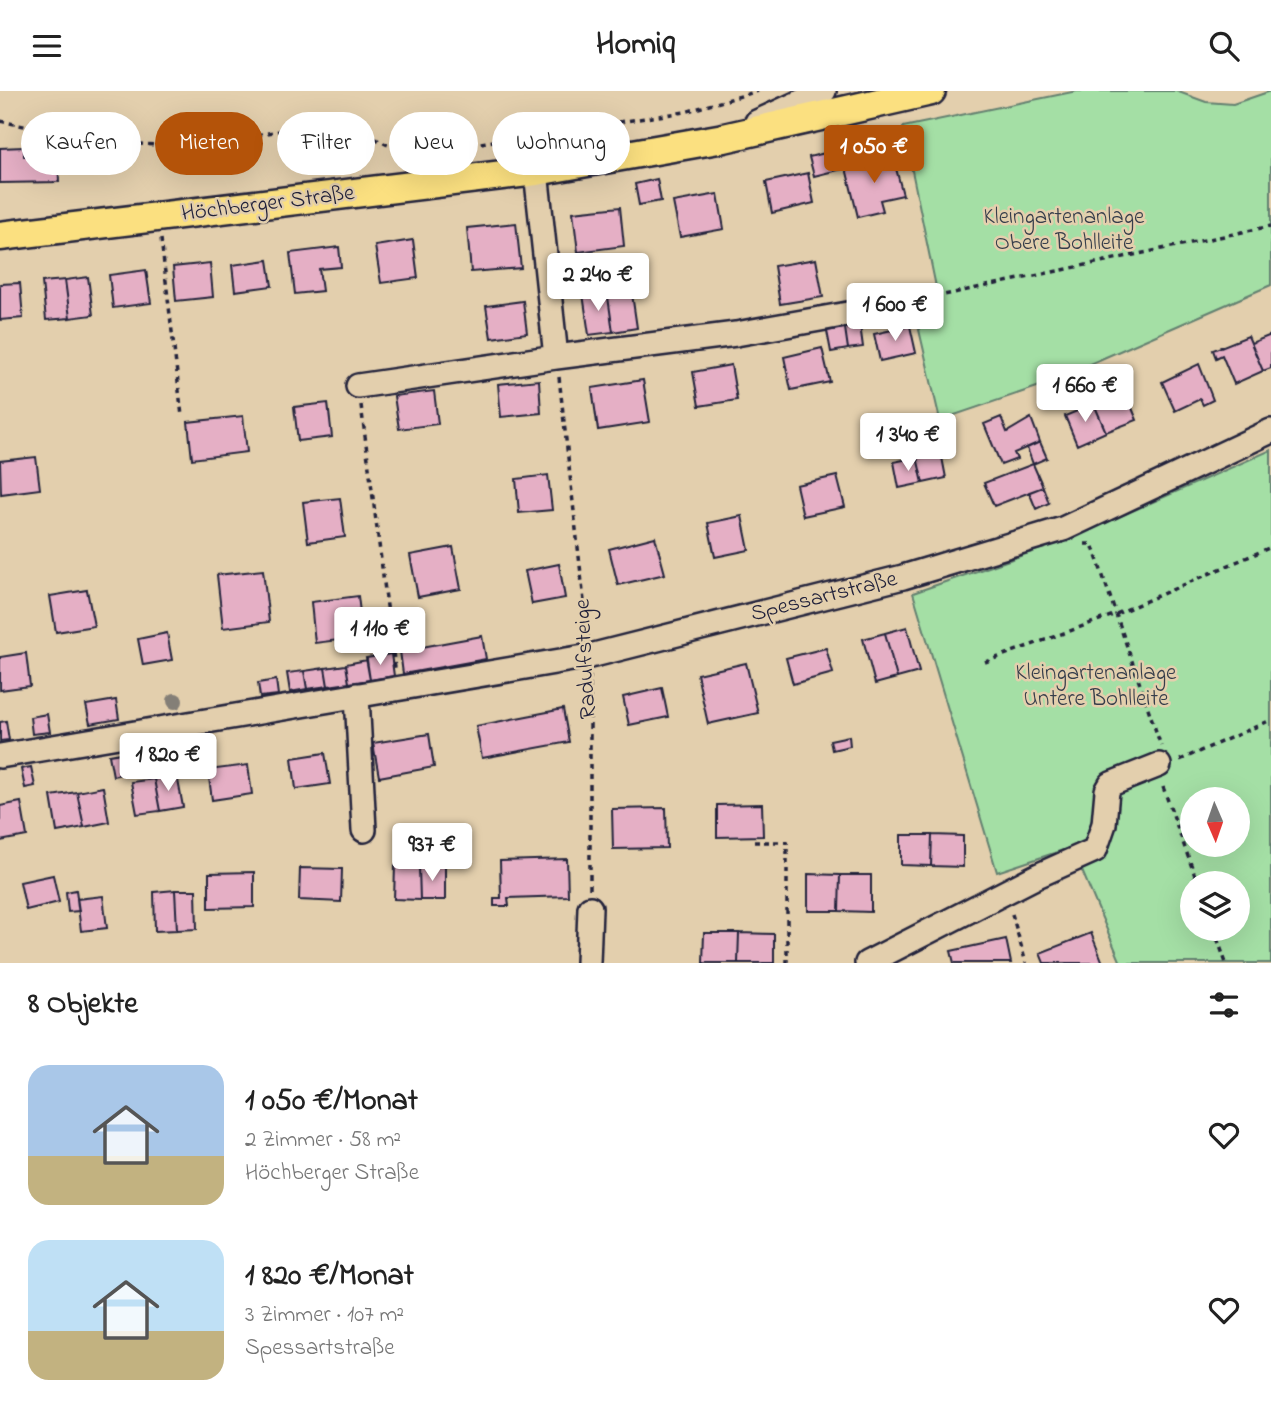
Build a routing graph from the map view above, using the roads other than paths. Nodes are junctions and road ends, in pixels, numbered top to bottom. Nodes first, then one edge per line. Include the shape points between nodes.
1 (824, 91) edge
2 (919, 93) edge
3 (724, 138) junction
4 (630, 154) edge
5 (502, 175) edge
6 (536, 175) edge
7 (0, 236) edge
8 (887, 307) road end
9 (556, 357) junction
10 (358, 386) road end
11 (1271, 431) edge
12 (357, 695) junction
13 (0, 755) edge
14 (1159, 765) road end
15 (364, 830) dead end
16 (590, 908) road end
17 (589, 963) edge
18 (867, 963) edge

1 - 3 street
2 - 3 main road, Höchberger Straße
3 - 4 main road, Höchberger Straße
5 - 7 main road, Höchberger Straße
6 - 9 street
8 - 9 street via 736,334
9 - 10 street
11 - 12 street, Spessartstraße via 1063,529 903,577 590,656
12 - 13 street, Spessartstraße
12 - 15 street
14 - 18 street via 1111,784 1095,850
16 - 17 street

